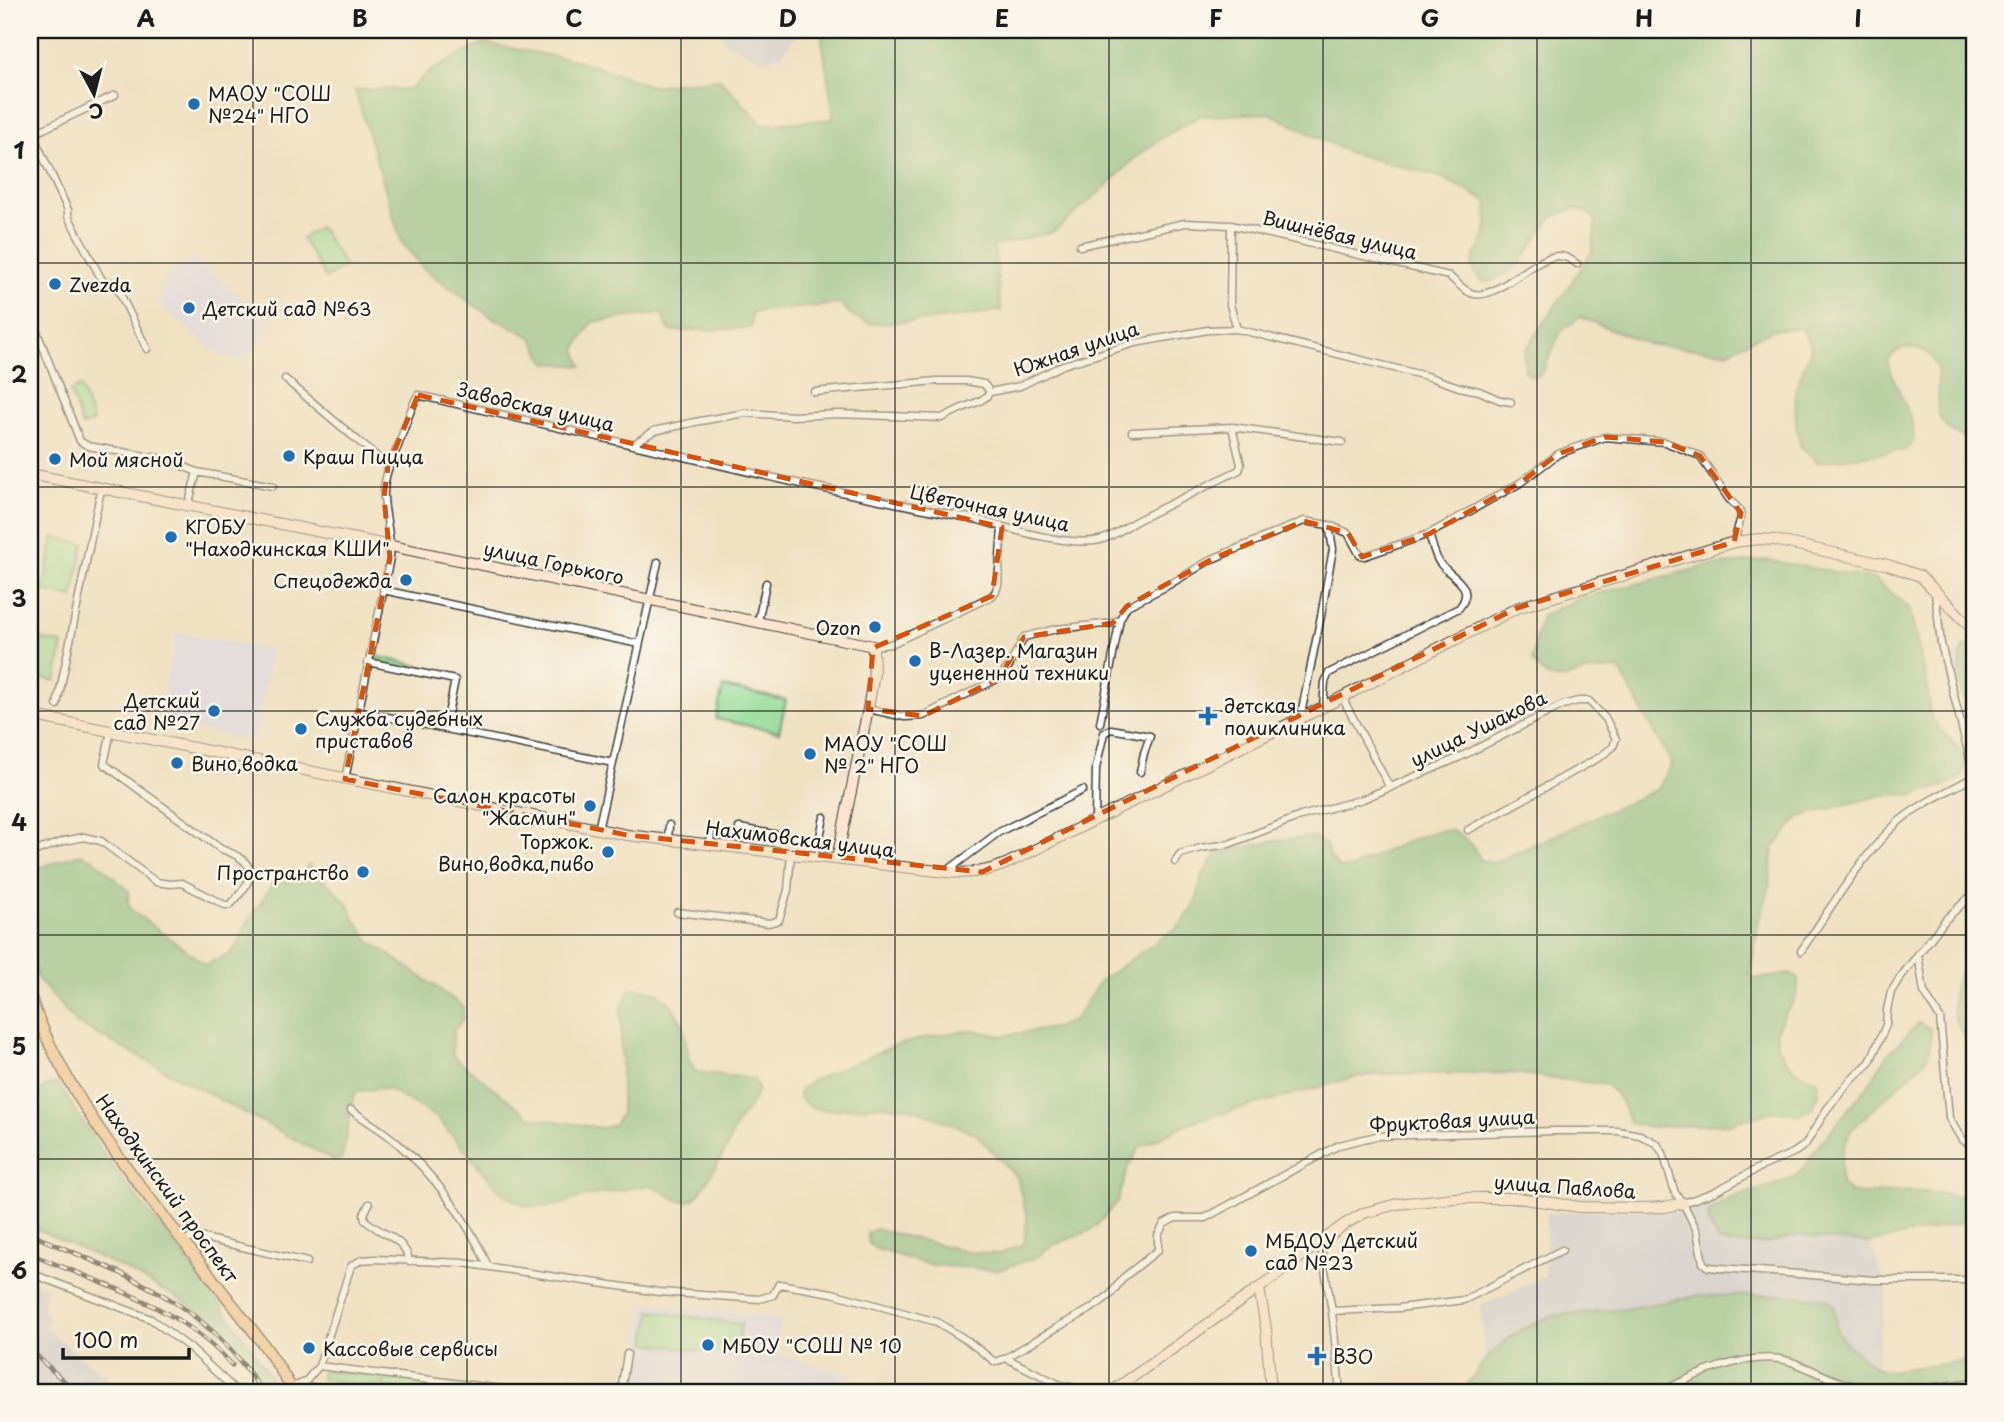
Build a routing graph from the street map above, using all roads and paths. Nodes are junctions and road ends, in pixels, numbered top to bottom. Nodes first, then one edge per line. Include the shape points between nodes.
1 (116, 95) dead end
2 (31, 133) edge
3 (1231, 225) junction
4 (1080, 246) dead end
5 (1577, 264) dead end
6 (1237, 328) junction
7 (30, 330) edge
8 (147, 349) dead end
9 (285, 379) dead end
10 (990, 391) junction
11 (814, 393) dead end
12 (1511, 402) dead end
13 (1232, 427) junction
14 (1132, 432) dead end
15 (1342, 442) dead end
16 (632, 445) junction
17 (388, 466) junction
18 (197, 472) junction
19 (30, 474) edge
20 (802, 484) joint
21 (273, 486) dead end
22 (101, 489) junction
23 (188, 506) junction
24 (1329, 525) junction
25 (1002, 527) junction
26 (1429, 534) junction
27 (1734, 542) junction
28 (391, 546) junction
29 (658, 562) dead end
30 (766, 583) dead end
31 (383, 590) junction
32 (1935, 590) junction
33 (649, 600) junction
34 (1120, 619) junction
35 (758, 622) junction
36 (1974, 630) edge
37 (639, 644) junction
38 (873, 646) junction
39 (368, 662) junction
40 (1342, 697) junction
41 (57, 705) dead end
42 (1323, 707) junction
43 (868, 709) junction
44 (358, 711) junction
45 (30, 715) edge
46 (1300, 719) junction
47 (1100, 723) dead end
48 (445, 729) junction
49 (111, 731) junction
50 (613, 763) junction
51 (1974, 765) edge
52 (1140, 772) dead end
53 (1974, 777) edge
54 (345, 779) junction
55 (1391, 788) junction
56 (1083, 790) dead end
57 (824, 817) dead end
58 (1095, 820) junction
59 (669, 825) dead end
60 (739, 828) dead end
61 (598, 830) junction
62 (1468, 830) dead end
63 (711, 831) dead end
64 (668, 840) junction
65 (710, 845) junction
66 (30, 853) edge
67 (792, 854) junction
68 (837, 859) junction
69 (1175, 862) dead end
70 (946, 872) junction
71 (1974, 893) edge
72 (677, 912) dead end
73 (1801, 951) dead end
74 (1918, 954) junction
75 (30, 996) edge
76 (351, 1110) dead end
77 (1974, 1145) edge
78 (1683, 1203) junction
79 (369, 1204) dead end
80 (184, 1242) junction
81 (1320, 1242) junction
82 (1562, 1250) dead end
83 (409, 1261) junction
84 (307, 1262) dead end
85 (488, 1266) junction
86 (30, 1273) edge
87 (1974, 1280) edge
88 (1259, 1289) junction
89 (1332, 1311) junction
90 (627, 1354) dead end
91 (1006, 1358) junction
92 (320, 1366) junction
93 (1974, 1382) edge
94 (292, 1390) edge
95 (235, 1392) edge
96 (339, 1392) edge
97 (524, 1392) edge
98 (621, 1392) edge
99 (1091, 1392) edge
100 (1111, 1392) edge
101 (1271, 1392) edge
102 (1340, 1392) edge
103 (1661, 1392) edge
104 (1897, 1392) edge

1 - 2 street
2 - 8 street via 103,282 114,283
3 - 4 street, Вишнёвая улица via 1185,223
3 - 5 street, Вишнёвая улица via 1449,276 1473,294 1496,290 1557,256
3 - 6 street via 1230,305
6 - 10 street, Южная улица via 1135,343 1063,365 1020,386
6 - 12 street, Южная улица
7 - 18 street via 37,332 80,441 168,460
9 - 17 street
10 - 11 street, Южная улица via 984,384 937,381
10 - 16 street via 980,401 942,418 745,413 654,431
13 - 14 street
13 - 15 street
13 - 25 street, Цветочная улица via 1239,470 1110,536 1063,540
16 - 17 street, Заводская улица via 418,395
16 - 20 street, Заводская улица
17 - 28 street, Заводская улица via 384,497
18 - 21 street
18 - 23 street
19 - 22 main road, улица Горького
20 - 25 street, Цветочная улица
22 - 23 main road, улица Горького
22 - 41 street
23 - 28 main road, улица Горького
24 - 26 street via 1348,533 1365,556
24 - 34 street via 1304,521 1212,559 1127,606
24 - 46 street via 1333,549
25 - 38 street, улица Горького via 998,585 992,596 891,643
26 - 27 street via 1520,483 1558,454 1605,437 1665,442 1700,456 1740,510
26 - 42 street via 1439,562 1464,588 1464,603 1329,673
27 - 32 main road, Нахимовская улица via 1774,540 1888,565 1920,576
27 - 40 main road, Нахимовская улица via 1517,608
28 - 31 street, Заводская улица
28 - 33 main road, улица Горького
29 - 33 street
30 - 35 street
31 - 37 street
31 - 39 street, Заводская улица
32 - 36 main road, Нахимовская улица
32 - 51 street via 1947,671
33 - 35 main road, улица Горького
33 - 37 street
34 - 43 street via 1024,637 999,678 923,716
34 - 47 street
35 - 38 main road, улица Горького
37 - 50 street
38 - 43 main road
39 - 44 street, Заводская улица
39 - 48 street via 454,680
40 - 42 main road, Нахимовская улица
40 - 55 street
42 - 46 main road, Нахимовская улица
43 - 68 main road
44 - 48 street
44 - 54 street, Заводская улица
45 - 49 main road, Нахимовская улица
46 - 58 main road, Нахимовская улица
48 - 50 street
49 - 54 main road, Нахимовская улица
49 - 66 street via 104,764 221,849 248,863 250,882 225,905 182,883 156,882 101,841 84,837
50 - 61 street
52 - 58 street via 1150,736 1111,729 1104,733 1096,775
53 - 73 street via 1896,824
54 - 61 main road, Нахимовская улица
55 - 62 street, улица Ушакова via 1563,705 1588,701 1606,719 1616,739 1613,747
55 - 69 street, улица Ушакова via 1229,844 1180,854
56 - 70 street via 999,832
57 - 60 street via 819,842
58 - 70 main road, Нахимовская улица via 995,869 973,874
59 - 64 street
61 - 64 main road, Нахимовская улица
63 - 65 street
64 - 65 main road, Нахимовская улица
65 - 67 main road, Нахимовская улица
67 - 68 main road, Нахимовская улица
67 - 72 street via 779,920 769,923
68 - 70 main road, Нахимовская улица
71 - 74 street
74 - 77 street via 1924,992 1940,1018 1949,1118 1962,1140
74 - 78 street via 1891,992 1886,1025 1870,1062 1835,1100 1805,1145
75 - 80 main road, Находкинский проспект via 50,1044 83,1102
76 - 85 street via 395,1141 435,1180
78 - 81 main road, улица Павлова via 1619,1208 1518,1198 1429,1200 1364,1213
78 - 87 street via 1697,1231 1703,1263 1713,1268 1874,1280
78 - 91 street, Фруктовая улица via 1675,1193 1663,1153 1640,1135 1556,1131 1376,1136 1339,1145 1205,1218 1175,1218 1164,1224 1157,1251 1123,1278 1110,1295
79 - 83 street via 365,1220 401,1242
80 - 84 street via 195,1236
80 - 94 main road, Находкинский проспект
81 - 88 main road, улица Павлова
81 - 89 street
82 - 89 street via 1464,1300
83 - 85 street
83 - 92 street via 362,1260 351,1266
85 - 91 street via 659,1292 759,1299 773,1295 779,1284 806,1288 937,1322 995,1362
86 - 95 street via 151,1319 190,1348
88 - 100 main road, улица Павлова
88 - 101 main road
89 - 102 street
90 - 98 street
91 - 99 street via 1058,1384
92 - 94 street
92 - 97 street
93 - 104 street
94 - 96 main road
103 - 104 street via 1737,1362 1781,1359 1848,1384

